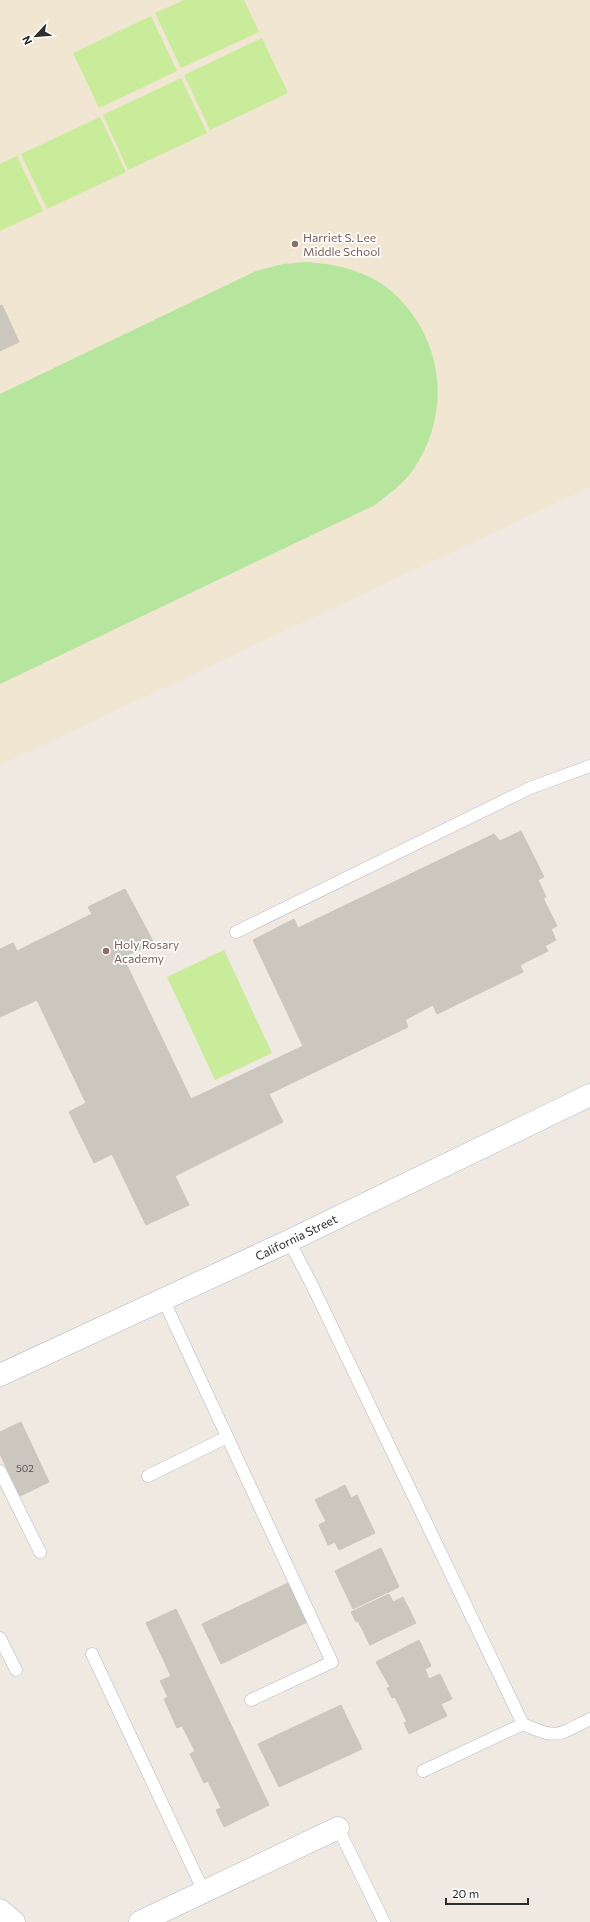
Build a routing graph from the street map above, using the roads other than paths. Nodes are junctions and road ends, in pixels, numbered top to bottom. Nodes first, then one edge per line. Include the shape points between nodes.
1 (590, 766) edge
2 (236, 932) dead end
3 (590, 1095) edge
4 (289, 1241) junction
5 (163, 1299) junction
6 (0, 1375) edge
7 (227, 1437) junction
8 (0, 1472) edge
9 (148, 1476) dead end
10 (40, 1552) dead end
11 (0, 1638) edge
12 (92, 1654) dead end
13 (16, 1670) dead end
14 (251, 1700) dead end
15 (590, 1719) edge
16 (523, 1724) junction
17 (423, 1771) dead end
18 (338, 1828) joint
19 (204, 1892) junction
20 (0, 1910) edge
21 (14, 1922) edge
22 (140, 1922) edge
23 (384, 1922) edge

1 - 2 lane via 530,788
3 - 4 street, California Street
4 - 5 street, California Street
4 - 16 lane via 312,1283
5 - 6 street, California Street
5 - 7 lane
7 - 9 lane
7 - 14 lane via 332,1662
8 - 10 lane
11 - 13 lane
12 - 19 lane
15 - 16 lane via 558,1735 540,1732
16 - 17 lane
18 - 19 street
18 - 23 lane
19 - 22 street
20 - 21 street

